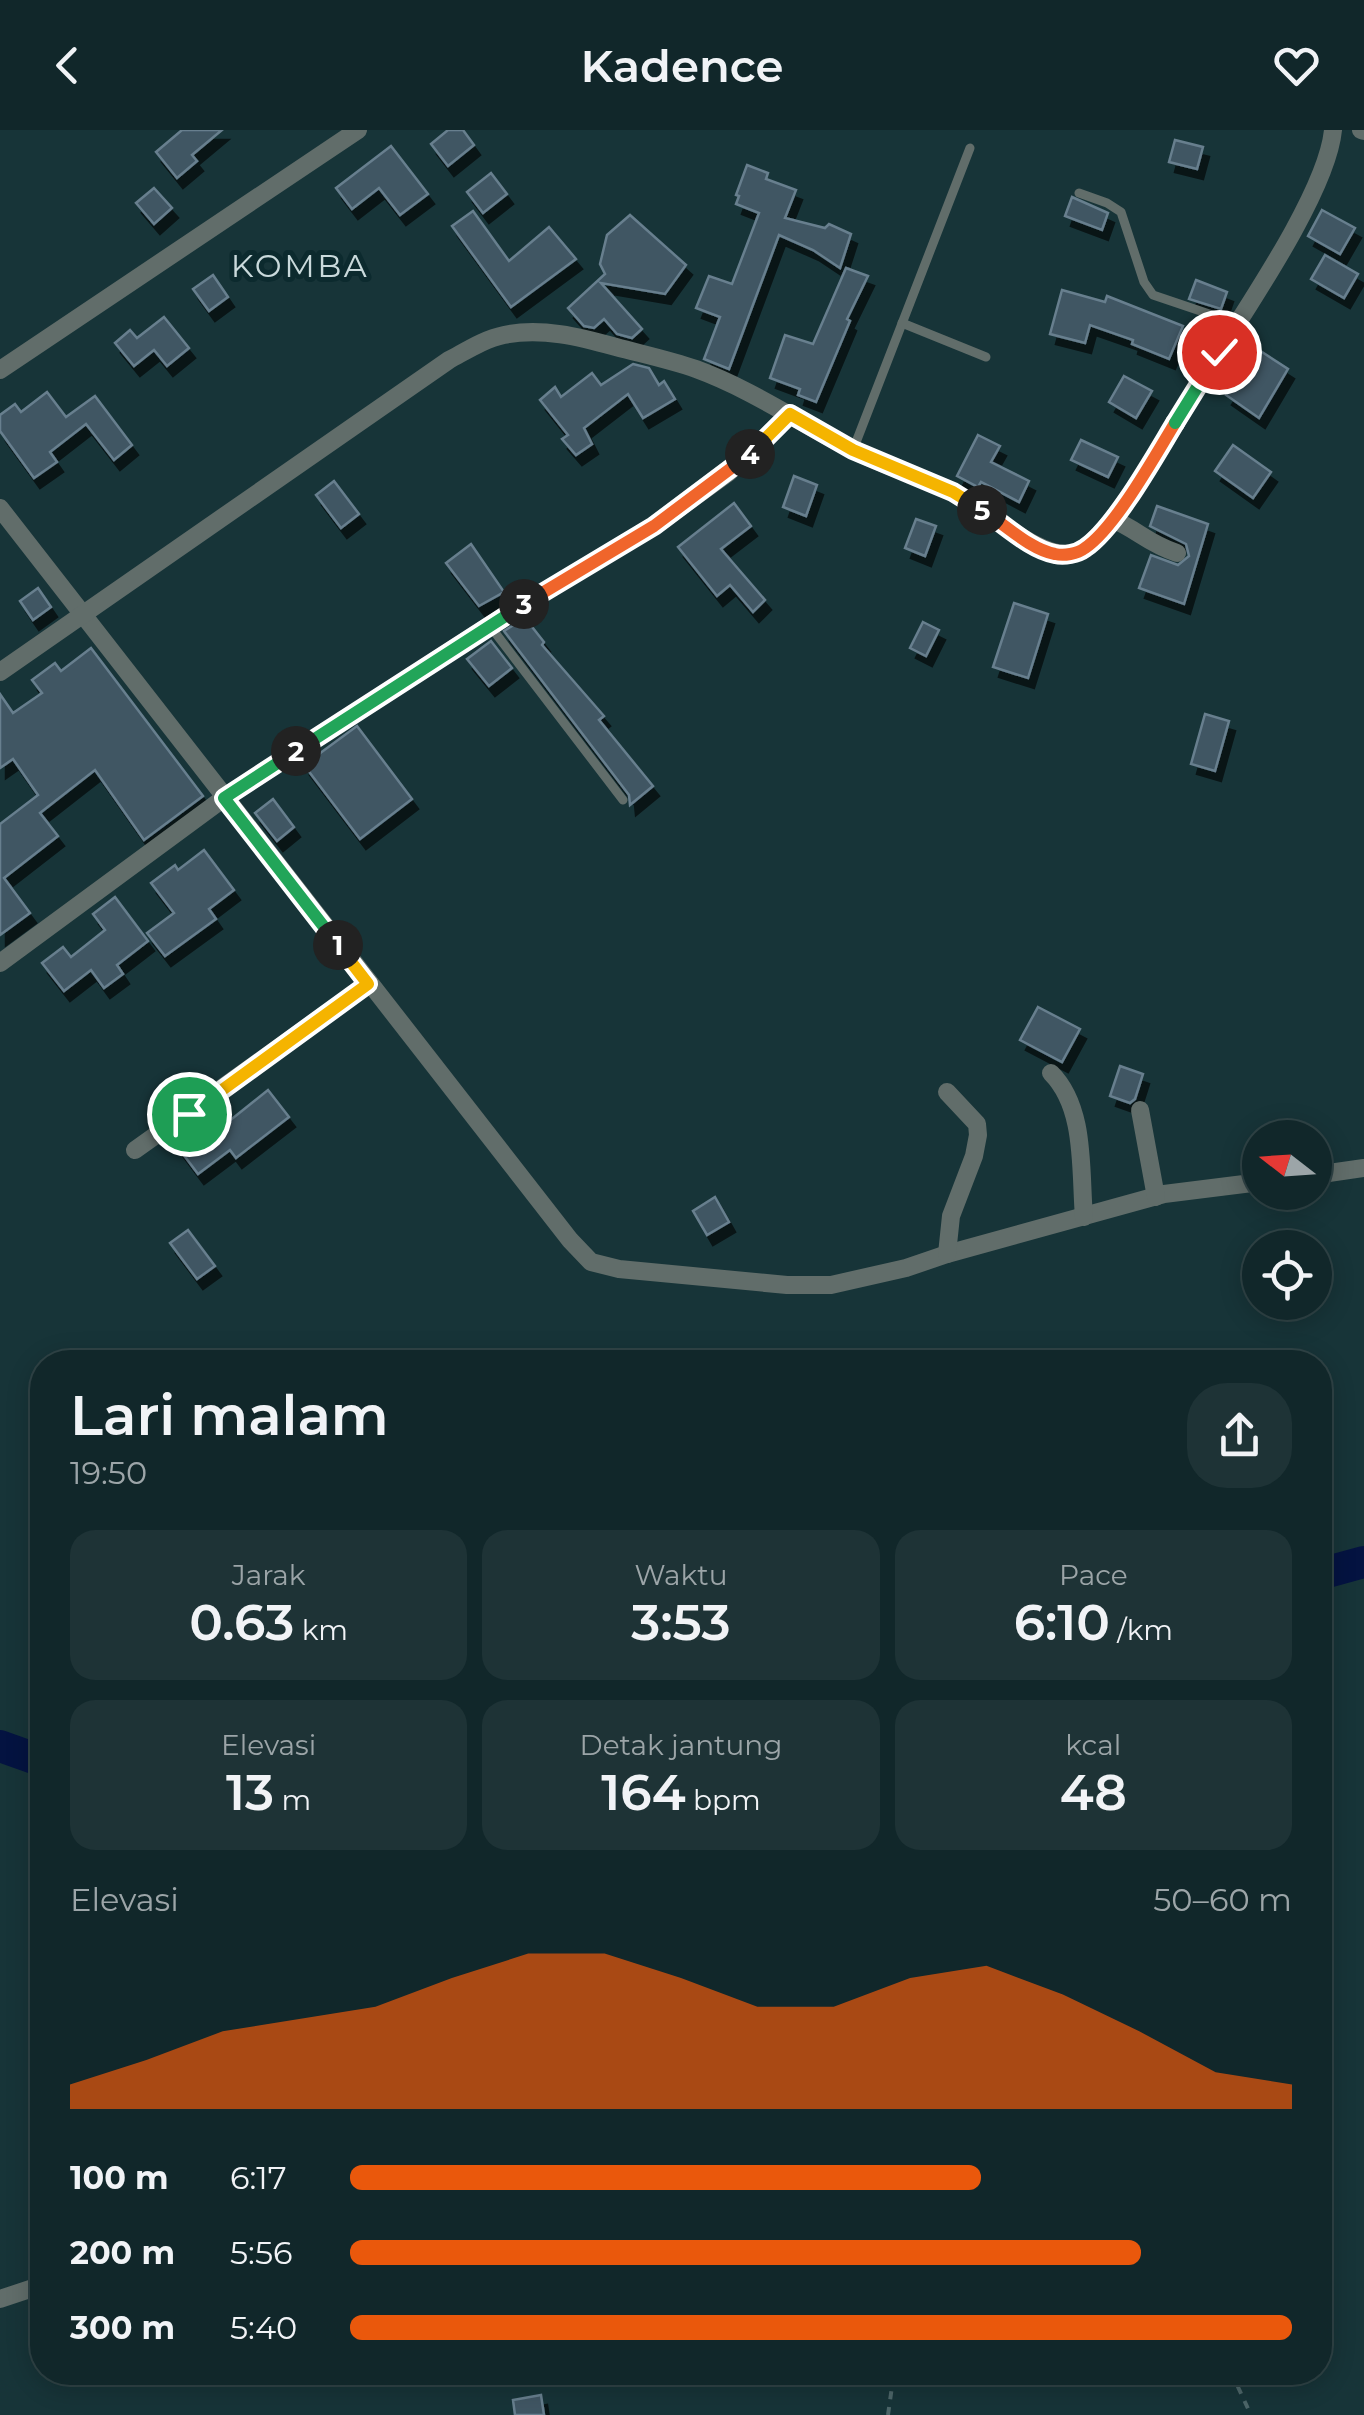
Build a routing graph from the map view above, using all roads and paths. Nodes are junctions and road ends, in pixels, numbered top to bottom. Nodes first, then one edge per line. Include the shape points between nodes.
1 (358, 130) edge
2 (1333, 130) edge
3 (970, 148) dead end
4 (1079, 193) dead end
5 (902, 322) junction
6 (1236, 323) junction
7 (986, 356) dead end
8 (0, 370) edge
9 (790, 414) junction
10 (853, 450) junction
11 (0, 508) edge
12 (1112, 519) junction
13 (1176, 553) dead end
14 (84, 615) junction
15 (490, 626) junction
16 (0, 672) edge
17 (224, 798) junction
18 (622, 800) dead end
19 (0, 963) edge
20 (368, 984) junction
21 (1051, 1073) dead end
22 (947, 1092) dead end
23 (1140, 1110) dead end
24 (135, 1150) dead end
25 (1364, 1168) edge
26 (1332, 1172) edge
27 (1242, 1185) edge
28 (1156, 1197) junction
29 (1084, 1216) junction
30 (947, 1254) junction
31 (30, 2289) edge
32 (0, 2298) edge
33 (892, 2385) edge
34 (1237, 2385) edge
35 (888, 2415) edge
36 (1251, 2415) edge

1 - 8 street
2 - 6 street via 1323,170
3 - 5 lane
4 - 6 lane via 1121,212 1154,295
5 - 7 lane
5 - 10 lane
6 - 12 street
9 - 10 street
9 - 14 street via 697,369 579,336 502,335 449,360
9 - 15 street via 728,472 654,526
10 - 12 street via 953,492 1056,555 1087,547
11 - 14 street
12 - 13 street
14 - 16 street
14 - 17 street
15 - 17 street
15 - 18 lane
17 - 19 street
17 - 20 street
20 - 24 street
20 - 30 street via 591,1262 830,1285
21 - 29 street via 1075,1114
22 - 30 street via 977,1124 978,1135 951,1216
23 - 28 street
25 - 26 street
27 - 28 street
28 - 29 street
29 - 30 street
31 - 32 street
33 - 35 path
34 - 36 path

